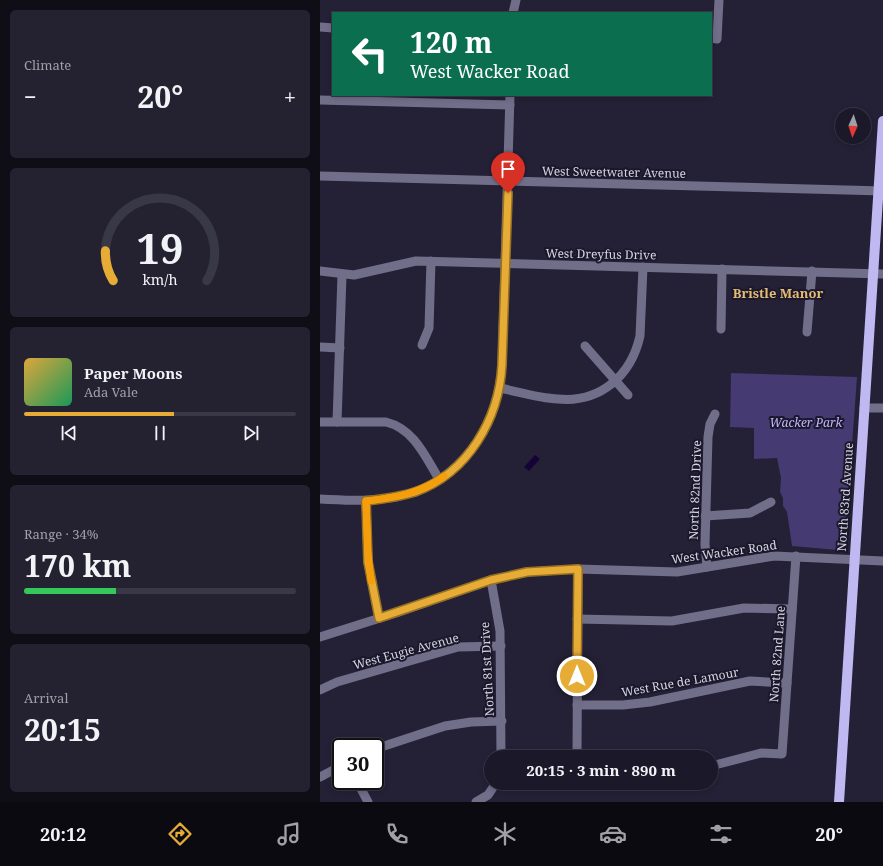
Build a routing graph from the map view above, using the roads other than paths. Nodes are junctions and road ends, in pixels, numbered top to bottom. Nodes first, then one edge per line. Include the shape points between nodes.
1 (516, 0) edge
2 (719, 0) edge
3 (513, 12) edge
4 (320, 27) edge
5 (332, 28) edge
6 (714, 38) edge
7 (510, 96) edge
8 (320, 100) edge
9 (510, 105) junction
10 (883, 121) edge
11 (320, 176) edge
12 (508, 181) junction
13 (881, 191) edge
14 (431, 261) junction
15 (505, 263) junction
16 (643, 267) junction
17 (722, 269) junction
18 (812, 271) junction
19 (320, 272) edge
20 (878, 274) edge
21 (342, 275) junction
22 (721, 329) dead end
23 (807, 332) dead end
24 (422, 345) dead end
25 (584, 346) dead end
26 (320, 347) edge
27 (340, 348) junction
28 (616, 381) junction
29 (500, 388) junction
30 (628, 396) dead end
31 (864, 408) junction
32 (883, 408) edge
33 (715, 414) dead end
34 (320, 422) edge
35 (337, 422) junction
36 (439, 479) junction
37 (320, 499) edge
38 (366, 501) junction
39 (771, 502) dead end
40 (705, 516) junction
41 (796, 556) junction
42 (854, 559) junction
43 (883, 561) edge
44 (707, 567) junction
45 (578, 569) junction
46 (491, 580) junction
47 (792, 609) junction
48 (379, 618) junction
49 (577, 619) junction
50 (320, 637) edge
51 (500, 646) junction
52 (787, 683) junction
53 (320, 690) edge
54 (577, 705) junction
55 (502, 722) junction
56 (384, 746) edge
57 (502, 750) edge
58 (577, 750) edge
59 (718, 764) edge
60 (332, 771) edge
61 (320, 778) edge
62 (362, 790) edge
63 (491, 790) edge
64 (368, 802) edge
65 (476, 802) edge
66 (839, 802) edge

1 - 3 street
2 - 6 street
4 - 5 street
7 - 9 street
8 - 9 street
9 - 12 street
10 - 13 main road, North 83rd Avenue
11 - 12 street, West Sweetwater Avenue
12 - 13 street, West Sweetwater Avenue
12 - 15 street
13 - 20 main road, North 83rd Avenue
14 - 15 street, West Dreyfus Drive
14 - 21 street, West Dreyfus Drive via 403,262 367,274
14 - 24 street via 429,328
15 - 16 street, West Dreyfus Drive
15 - 29 street
16 - 17 street, West Dreyfus Drive
16 - 28 street via 638,346 629,365
17 - 18 street, West Dreyfus Drive
17 - 22 street
18 - 20 street, West Dreyfus Drive
18 - 23 street
19 - 21 street, West Dreyfus Drive
20 - 31 main road, North 83rd Avenue
21 - 27 street
25 - 28 street
26 - 27 street
27 - 35 street
28 - 29 street via 589,397 568,399
28 - 30 street
29 - 36 street via 490,421 477,444 460,463
31 - 32 street
31 - 42 main road, North 83rd Avenue
33 - 40 street, North 82nd Drive via 708,437
34 - 35 street
35 - 36 street via 386,422 399,427 419,445
36 - 38 street via 406,495
37 - 38 street
38 - 48 street via 369,570
39 - 40 street via 750,513
40 - 44 street, North 82nd Drive
41 - 42 street, West Wacker Road
41 - 44 street, West Wacker Road via 758,557
41 - 47 street, North 82nd Lane
42 - 43 street, West Wacker Road
42 - 66 main road, North 83rd Avenue
44 - 45 street, West Wacker Road via 667,572
45 - 46 street, West Wacker Road via 527,572
45 - 49 street
46 - 48 street, West Wacker Road
46 - 51 street, North 81st Drive via 500,631
47 - 49 street via 744,608 672,621
47 - 52 street, North 82nd Lane
48 - 50 street, West Wacker Road
49 - 54 street
51 - 53 street, West Eugie Avenue via 458,647 337,682
51 - 55 street, North 81st Drive
52 - 54 street, West Rue de Lamour via 750,681 650,702
52 - 59 street, North 82nd Lane via 782,754 761,753
54 - 58 street
55 - 56 street via 471,722 445,726
55 - 57 street, North 81st Drive
60 - 61 street
62 - 64 street
63 - 65 street

